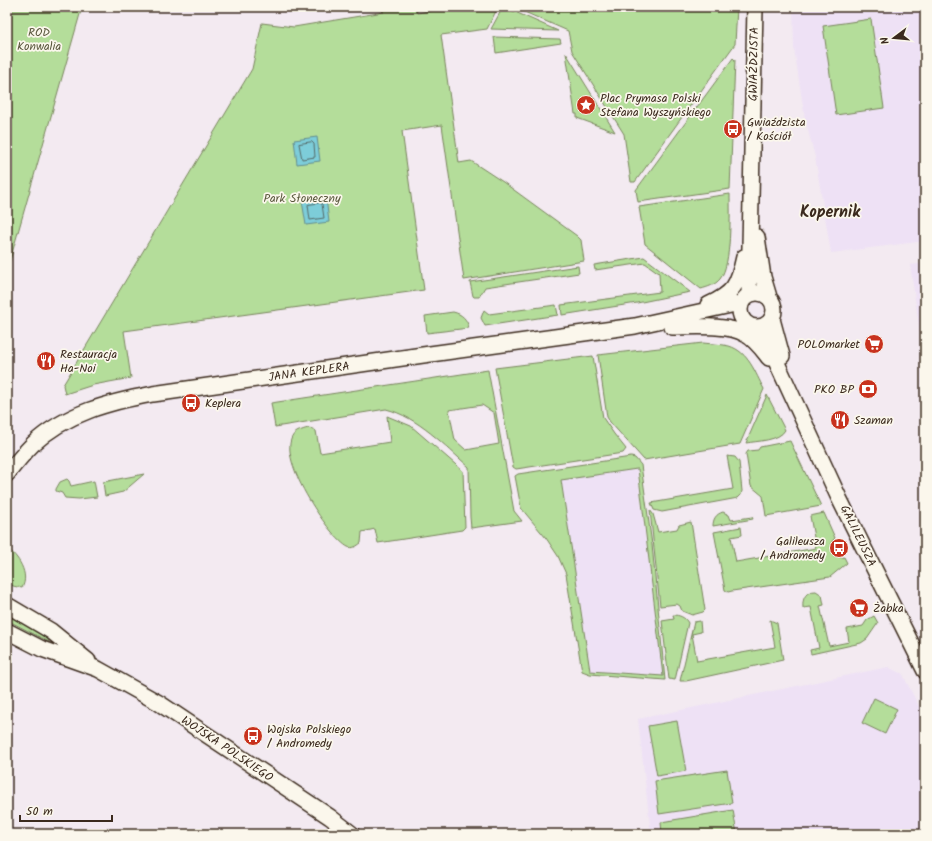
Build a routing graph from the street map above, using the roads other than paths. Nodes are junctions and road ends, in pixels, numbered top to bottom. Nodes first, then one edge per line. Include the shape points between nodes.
1 (755, 7) edge
2 (752, 194) junction
3 (750, 228) junction
4 (769, 298) junction
5 (745, 299) junction
6 (741, 319) junction
7 (772, 319) junction
8 (665, 324) junction
9 (759, 328) junction
10 (783, 377) junction
11 (794, 399) junction
12 (7, 474) edge
13 (7, 605) edge
14 (7, 631) edge
15 (98, 669) junction
16 (925, 671) edge
17 (352, 834) edge

1 - 2 street, GWIAŹDZISTA
2 - 3 street, GWIAŹDZISTA
2 - 4 street, GWIAŹDZISTA via 763,277
3 - 5 street, GWIAŹDZISTA
3 - 8 street, JANA KEPLERA via 739,277 733,289 727,295
4 - 5 street via 756,292
4 - 7 street via 774,311
5 - 6 street via 739,311
5 - 8 street, JANA KEPLERA
6 - 8 street, JANA KEPLERA
6 - 9 street via 749,326
7 - 9 street via 767,325
7 - 11 street, GALILEUSZA
8 - 10 street, JANA KEPLERA via 734,329 746,334 758,344
8 - 12 street, JANA KEPLERA via 423,355 123,400 87,410 53,429 34,443
9 - 10 street, GALILEUSZA
10 - 11 street, GALILEUSZA
11 - 16 street, GALILEUSZA via 839,498
13 - 15 street, WOJSKA POLSKIEGO via 51,631
14 - 15 street, WOJSKA POLSKIEGO via 42,649
15 - 17 street, WOJSKA POLSKIEGO via 159,703

